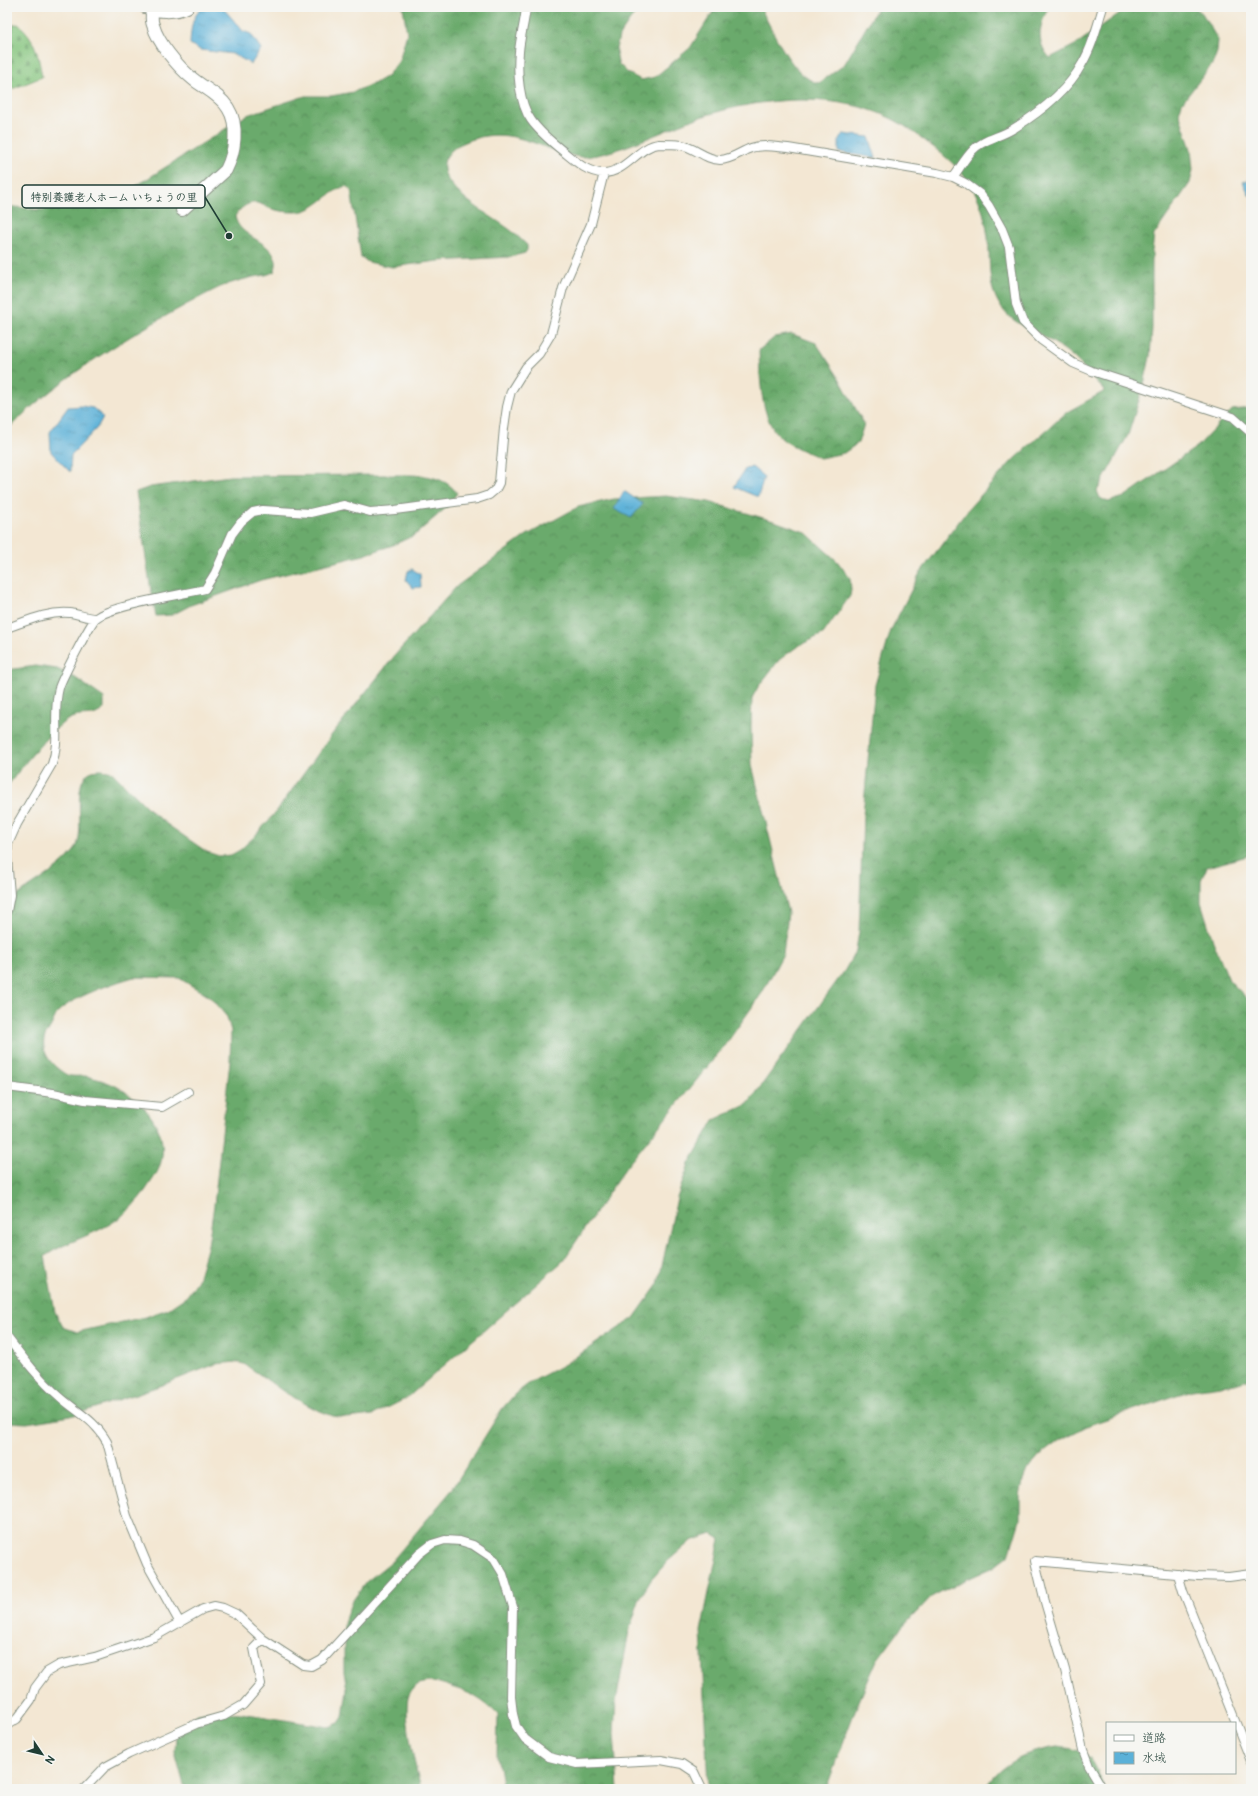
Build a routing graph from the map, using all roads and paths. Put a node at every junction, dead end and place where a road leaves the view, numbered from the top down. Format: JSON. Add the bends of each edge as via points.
{"nodes":[{"id":1,"x":187,"y":7,"type":"edge"},
{"id":2,"x":526,"y":7,"type":"edge"},
{"id":3,"x":1103,"y":7,"type":"edge"},
{"id":4,"x":148,"y":8,"type":"edge"},
{"id":5,"x":604,"y":173,"type":"junction"},
{"id":6,"x":953,"y":177,"type":"junction"},
{"id":7,"x":182,"y":210,"type":"dead end"},
{"id":8,"x":1251,"y":433,"type":"edge"},
{"id":9,"x":95,"y":618,"type":"junction"},
{"id":10,"x":7,"y":628,"type":"edge"},
{"id":11,"x":7,"y":911,"type":"edge"},
{"id":12,"x":7,"y":1087,"type":"edge"},
{"id":13,"x":188,"y":1092,"type":"dead end"},
{"id":14,"x":7,"y":1337,"type":"edge"},
{"id":15,"x":1178,"y":1574,"type":"junction"},
{"id":16,"x":1251,"y":1574,"type":"edge"},
{"id":17,"x":180,"y":1623,"type":"junction"},
{"id":18,"x":263,"y":1639,"type":"junction"},
{"id":19,"x":1235,"y":1722,"type":"edge"},
{"id":20,"x":1236,"y":1724,"type":"edge"},
{"id":21,"x":7,"y":1725,"type":"edge"},
{"id":22,"x":1251,"y":1761,"type":"edge"},
{"id":23,"x":84,"y":1789,"type":"edge"},
{"id":24,"x":702,"y":1789,"type":"edge"},
{"id":25,"x":1103,"y":1789,"type":"edge"}],
"edges":[{"from":1,"to":4,"type":"street","via":[[169,11]]},
{"from":2,"to":5,"type":"street","via":[[519,51],[519,77],[522,97],[531,120],[557,146],[579,163],[593,171]]},
{"from":3,"to":6,"type":"street","via":[[1094,40],[1082,65],[1068,85],[1020,125],[979,144]]},
{"from":4,"to":7,"type":"street","via":[[153,25],[177,64],[228,108],[235,134],[226,170]]},
{"from":5,"to":6,"type":"street","via":[[619,169],[658,144],[681,145],[720,160],[752,147],[788,148]]},
{"from":5,"to":9,"type":"street","via":[[590,224],[563,288],[551,334],[511,391],[506,407],[499,483],[496,489],[489,495],[477,499],[395,510],[370,512],[344,505],[310,513],[263,510],[253,512],[232,534],[205,589],[111,610]]},
{"from":6,"to":8,"type":"street","via":[[980,194],[1002,229],[1009,247],[1016,304],[1023,322],[1041,340],[1074,363],[1233,417]]},
{"from":9,"to":10,"type":"street","via":[[58,612]]},
{"from":9,"to":11,"type":"street","via":[[58,689],[58,735],[52,764],[16,824],[8,844],[10,894]]},
{"from":12,"to":13,"type":"street","via":[[85,1100],[162,1107]]},
{"from":14,"to":17,"type":"street","via":[[61,1398],[94,1423],[108,1442],[130,1523],[147,1564]]},
{"from":15,"to":16,"type":"street","via":[[1229,1578]]},
{"from":15,"to":19,"type":"street"},
{"from":15,"to":25,"type":"street","via":[[1036,1561],[1076,1710],[1083,1750]]},
{"from":17,"to":18,"type":"street","via":[[203,1609],[214,1606],[236,1614]]},
{"from":17,"to":21,"type":"street","via":[[154,1638],[95,1658],[60,1665],[47,1672],[17,1719]]},
{"from":18,"to":23,"type":"street","via":[[254,1648],[261,1684],[243,1705],[224,1716],[196,1724],[129,1754],[105,1767]]},
{"from":18,"to":24,"type":"street","via":[[303,1666],[311,1666],[322,1660],[419,1554],[432,1544],[445,1540],[472,1544],[494,1559],[503,1574],[512,1601],[514,1632],[510,1697],[516,1726],[525,1739],[549,1757],[577,1764],[661,1760],[682,1764],[694,1772]]},
{"from":20,"to":22,"type":"street"}]}
